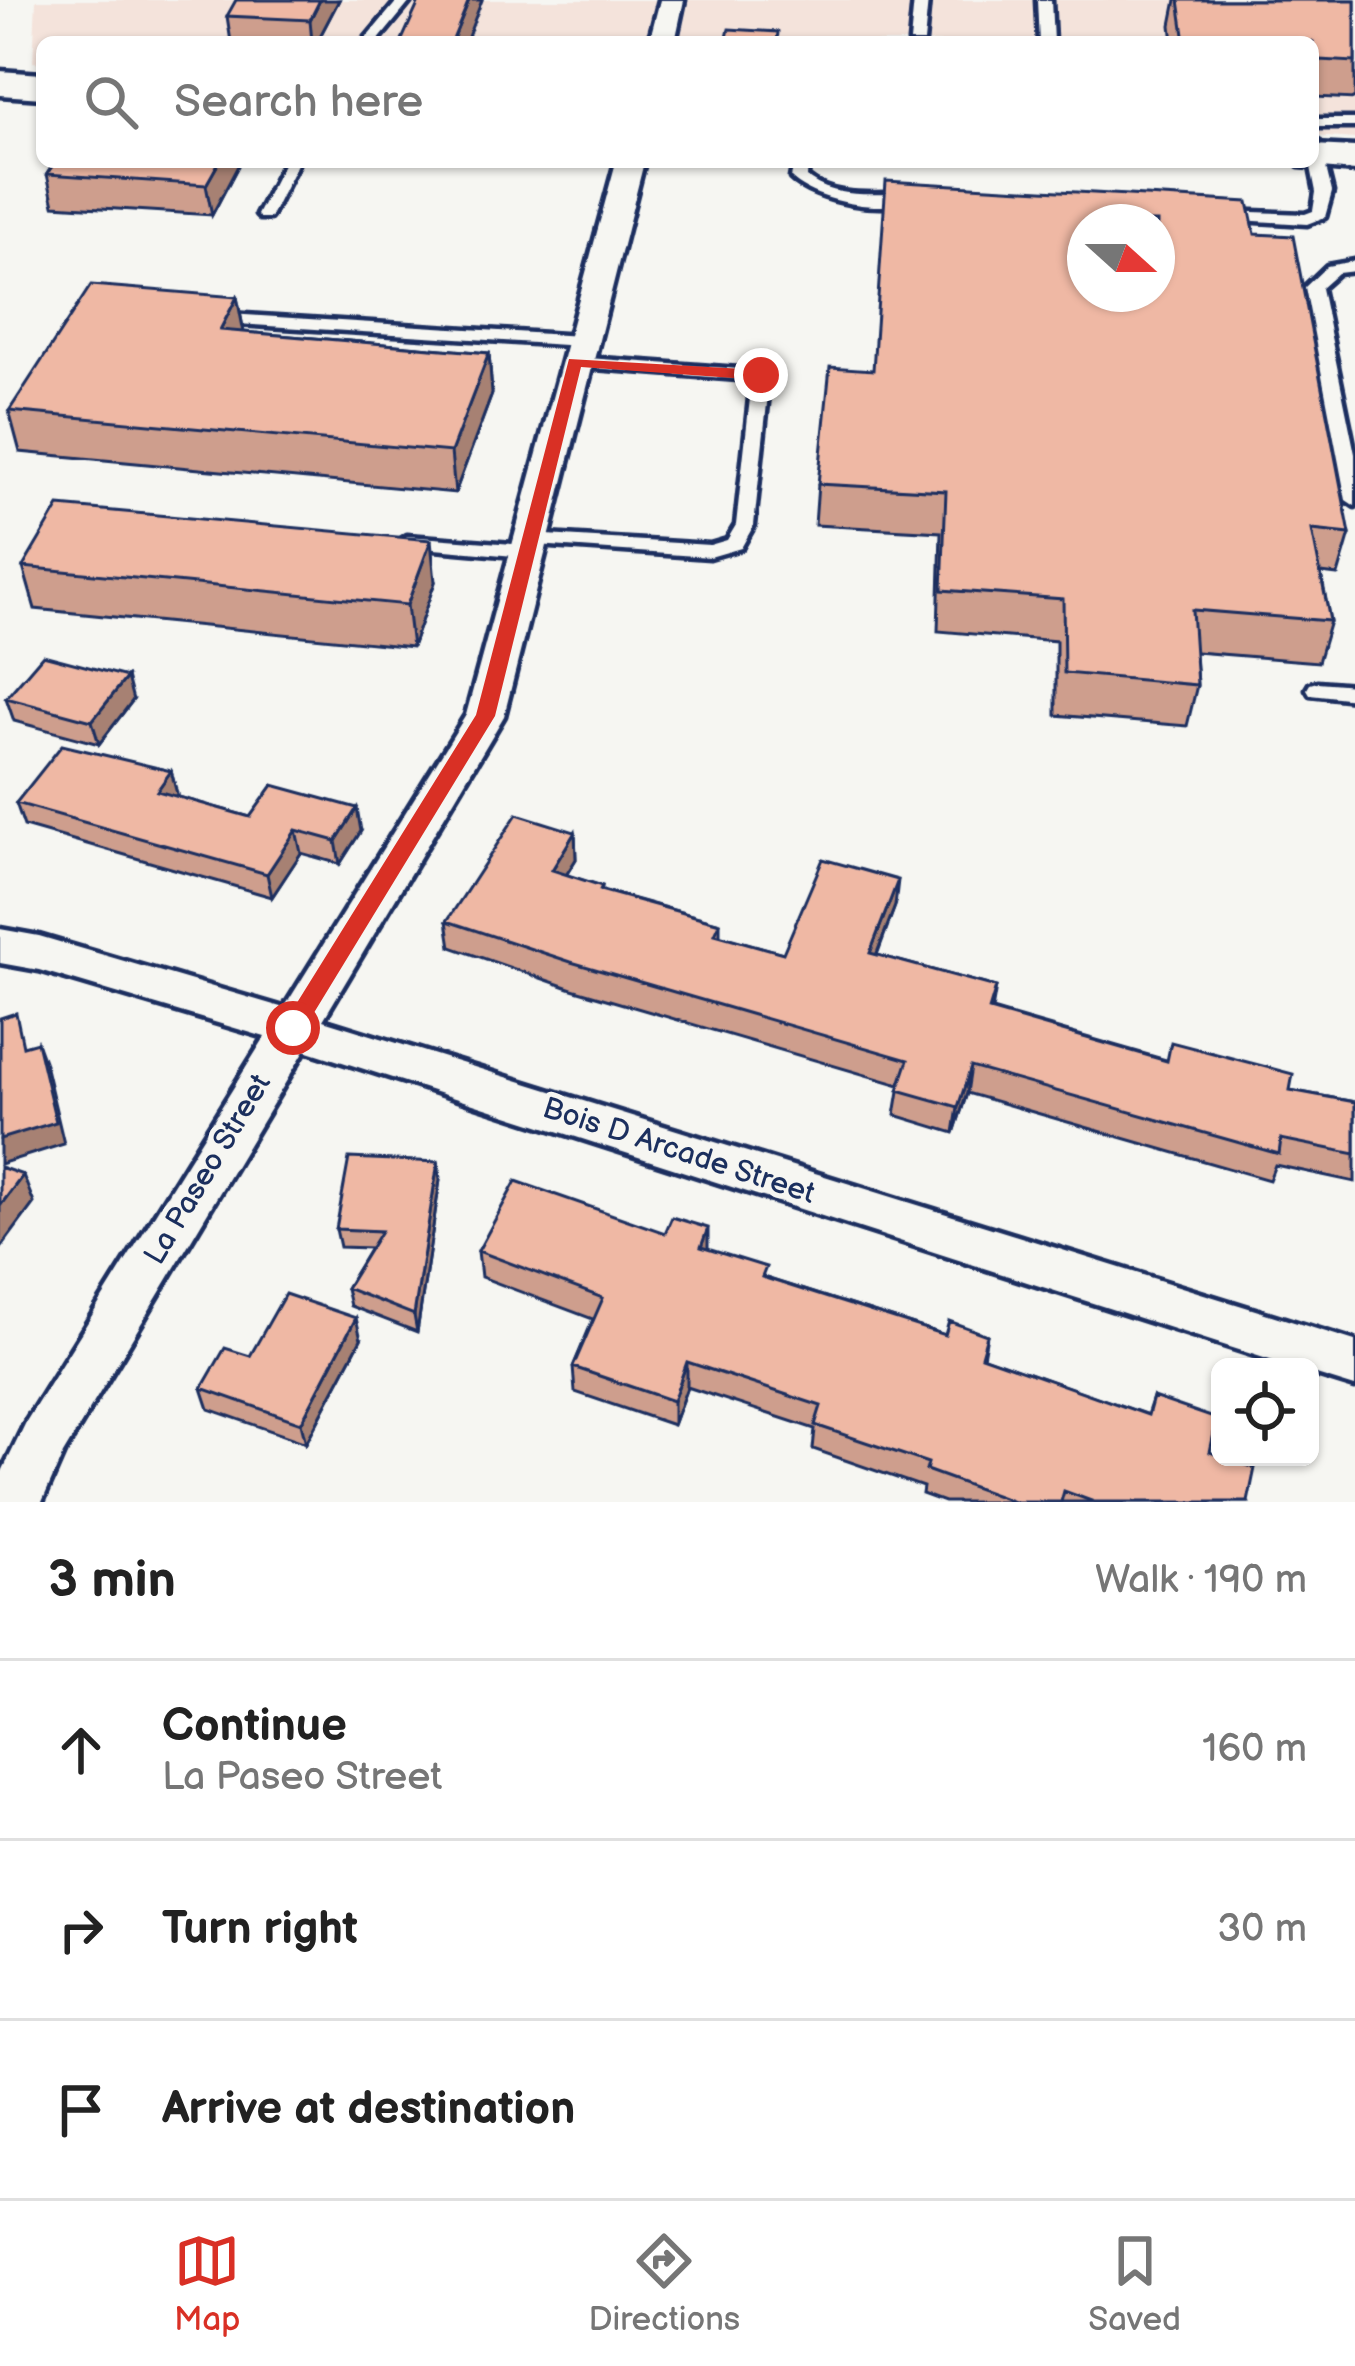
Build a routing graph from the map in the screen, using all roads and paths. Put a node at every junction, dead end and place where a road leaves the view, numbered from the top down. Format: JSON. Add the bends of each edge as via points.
{"nodes":[{"id":1,"x":672,"y":0,"type":"edge"},
{"id":2,"x":921,"y":0,"type":"edge"},
{"id":3,"x":1044,"y":0,"type":"edge"},
{"id":4,"x":403,"y":2,"type":"edge"},
{"id":5,"x":375,"y":36,"type":"edge"},
{"id":6,"x":663,"y":36,"type":"edge"},
{"id":7,"x":918,"y":36,"type":"edge"},
{"id":8,"x":1046,"y":36,"type":"edge"},
{"id":9,"x":0,"y":83,"type":"edge"},
{"id":10,"x":36,"y":86,"type":"edge"},
{"id":11,"x":1355,"y":123,"type":"edge"},
{"id":12,"x":1322,"y":148,"type":"edge"},
{"id":13,"x":288,"y":168,"type":"edge"},
{"id":14,"x":628,"y":168,"type":"edge"},
{"id":15,"x":800,"y":168,"type":"edge"},
{"id":16,"x":923,"y":200,"type":"edge"},
{"id":17,"x":265,"y":215,"type":"dead end"},
{"id":18,"x":1207,"y":215,"type":"edge"},
{"id":19,"x":1355,"y":266,"type":"edge"},
{"id":20,"x":200,"y":317,"type":"edge"},
{"id":21,"x":577,"y":351,"type":"junction"},
{"id":22,"x":1355,"y":500,"type":"edge"},
{"id":23,"x":387,"y":541,"type":"edge"},
{"id":24,"x":528,"y":545,"type":"junction"},
{"id":25,"x":1317,"y":689,"type":"dead end"},
{"id":26,"x":1355,"y":692,"type":"edge"},
{"id":27,"x":0,"y":946,"type":"edge"},
{"id":28,"x":293,"y":1028,"type":"junction"},
{"id":29,"x":1355,"y":1364,"type":"edge"},
{"id":30,"x":15,"y":1502,"type":"edge"}],
"edges":[{"from":1,"to":6,"type":"street"},
{"from":2,"to":7,"type":"lane"},
{"from":3,"to":8,"type":"lane"},
{"from":4,"to":5,"type":"lane"},
{"from":9,"to":10,"type":"street"},
{"from":11,"to":12,"type":"lane"},
{"from":12,"to":18,"type":"lane","via":[[1320,214]]},
{"from":13,"to":17,"type":"lane"},
{"from":14,"to":21,"type":"street","name":"La Paseo Street"},
{"from":15,"to":16,"type":"lane","via":[[809,188],[828,195]]},
{"from":19,"to":22,"type":"lane","via":[[1333,269],[1313,287]]},
{"from":20,"to":21,"type":"lane"},
{"from":21,"to":24,"type":"street","name":"La Paseo Street"},
{"from":21,"to":24,"type":"lane","via":[[761,375],[745,525],[734,544],[710,551]]},
{"from":23,"to":24,"type":"lane"},
{"from":24,"to":28,"type":"street","name":"La Paseo Street","via":[[485,716]]},
{"from":25,"to":26,"type":"lane"},
{"from":27,"to":28,"type":"street","name":"Bois D Arcade Street"},
{"from":28,"to":29,"type":"street","name":"Bois D Arcade Street"},
{"from":28,"to":30,"type":"street","name":"La Paseo Street","via":[[45,1437]]}]}
